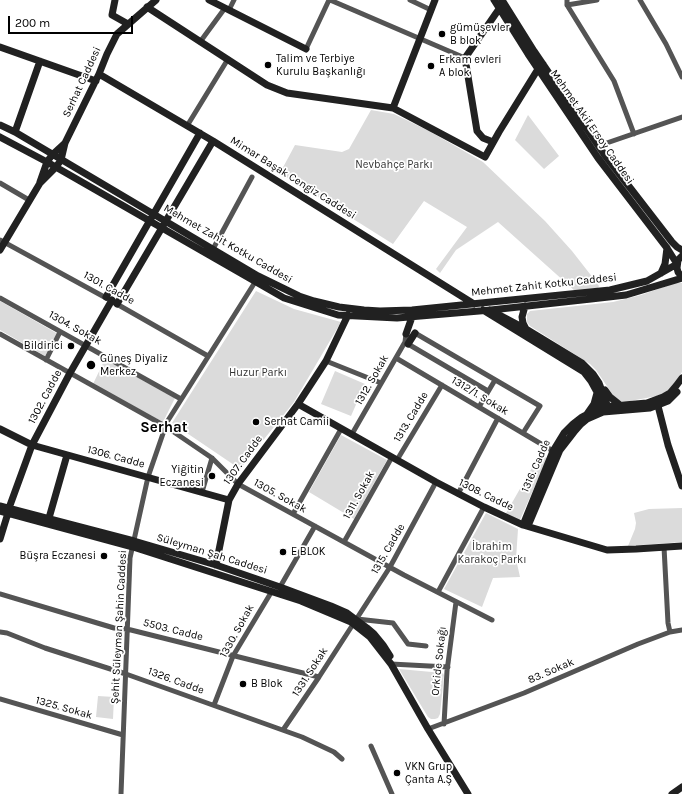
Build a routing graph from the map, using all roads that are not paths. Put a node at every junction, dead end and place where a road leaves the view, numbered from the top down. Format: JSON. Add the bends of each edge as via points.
{"nodes":[{"id":1,"x":115,"y":0,"type":"edge"},
{"id":2,"x":156,"y":0,"type":"edge"},
{"id":3,"x":209,"y":0,"type":"edge"},
{"id":4,"x":234,"y":0,"type":"edge"},
{"id":5,"x":329,"y":0,"type":"edge"},
{"id":6,"x":410,"y":0,"type":"edge"},
{"id":7,"x":435,"y":0,"type":"edge"},
{"id":8,"x":494,"y":0,"type":"edge"},
{"id":9,"x":597,"y":0,"type":"edge"},
{"id":10,"x":640,"y":0,"type":"edge"},
{"id":11,"x":567,"y":2,"type":"edge"},
{"id":12,"x":502,"y":4,"type":"edge"},
{"id":13,"x":147,"y":7,"type":"junction"},
{"id":14,"x":227,"y":9,"type":"junction"},
{"id":15,"x":431,"y":10,"type":"junction"},
{"id":16,"x":128,"y":24,"type":"junction"},
{"id":17,"x":420,"y":39,"type":"junction"},
{"id":18,"x":200,"y":42,"type":"junction"},
{"id":19,"x":0,"y":47,"type":"edge"},
{"id":20,"x":306,"y":49,"type":"joint"},
{"id":21,"x":465,"y":58,"type":"junction"},
{"id":22,"x":228,"y":59,"type":"junction"},
{"id":23,"x":40,"y":61,"type":"junction"},
{"id":24,"x":540,"y":67,"type":"junction"},
{"id":25,"x":98,"y":77,"type":"junction"},
{"id":26,"x":682,"y":77,"type":"edge"},
{"id":27,"x":393,"y":108,"type":"junction"},
{"id":28,"x":682,"y":117,"type":"edge"},
{"id":29,"x":0,"y":125,"type":"edge"},
{"id":30,"x":187,"y":126,"type":"junction"},
{"id":31,"x":15,"y":132,"type":"junction"},
{"id":32,"x":200,"y":133,"type":"junction"},
{"id":33,"x":634,"y":134,"type":"junction"},
{"id":34,"x":0,"y":137,"type":"edge"},
{"id":35,"x":213,"y":141,"type":"junction"},
{"id":36,"x":493,"y":142,"type":"junction"},
{"id":37,"x":65,"y":143,"type":"junction"},
{"id":38,"x":598,"y":146,"type":"junction"},
{"id":39,"x":52,"y":154,"type":"junction"},
{"id":40,"x":61,"y":160,"type":"junction"},
{"id":41,"x":47,"y":162,"type":"junction"},
{"id":42,"x":56,"y":167,"type":"junction"},
{"id":43,"x":252,"y":177,"type":"dead end"},
{"id":44,"x":0,"y":183,"type":"edge"},
{"id":45,"x":40,"y":184,"type":"junction"},
{"id":46,"x":29,"y":200,"type":"junction"},
{"id":47,"x":151,"y":218,"type":"junction"},
{"id":48,"x":164,"y":225,"type":"junction"},
{"id":49,"x":2,"y":241,"type":"edge"},
{"id":50,"x":212,"y":248,"type":"junction"},
{"id":51,"x":667,"y":248,"type":"junction"},
{"id":52,"x":0,"y":250,"type":"edge"},
{"id":53,"x":682,"y":250,"type":"edge"},
{"id":54,"x":682,"y":256,"type":"edge"},
{"id":55,"x":677,"y":264,"type":"junction"},
{"id":56,"x":661,"y":273,"type":"junction"},
{"id":57,"x":682,"y":277,"type":"edge"},
{"id":58,"x":257,"y":279,"type":"junction"},
{"id":59,"x":458,"y":294,"type":"junction"},
{"id":60,"x":0,"y":298,"type":"edge"},
{"id":61,"x":112,"y":301,"type":"junction"},
{"id":62,"x":473,"y":304,"type":"junction"},
{"id":63,"x":454,"y":305,"type":"junction"},
{"id":64,"x":525,"y":306,"type":"junction"},
{"id":65,"x":487,"y":310,"type":"junction"},
{"id":66,"x":412,"y":313,"type":"junction"},
{"id":67,"x":402,"y":314,"type":"junction"},
{"id":68,"x":348,"y":315,"type":"junction"},
{"id":69,"x":526,"y":329,"type":"junction"},
{"id":70,"x":60,"y":332,"type":"junction"},
{"id":71,"x":415,"y":333,"type":"joint"},
{"id":72,"x":0,"y":334,"type":"edge"},
{"id":73,"x":406,"y":334,"type":"junction"},
{"id":74,"x":408,"y":344,"type":"joint"},
{"id":75,"x":86,"y":346,"type":"junction"},
{"id":76,"x":208,"y":356,"type":"junction"},
{"id":77,"x":396,"y":358,"type":"junction"},
{"id":78,"x":46,"y":360,"type":"junction"},
{"id":79,"x":326,"y":361,"type":"junction"},
{"id":80,"x":70,"y":373,"type":"junction"},
{"id":81,"x":682,"y":378,"type":"edge"},
{"id":82,"x":495,"y":380,"type":"junction"},
{"id":83,"x":381,"y":383,"type":"junction"},
{"id":84,"x":599,"y":383,"type":"junction"},
{"id":85,"x":442,"y":385,"type":"junction"},
{"id":86,"x":682,"y":385,"type":"edge"},
{"id":87,"x":488,"y":391,"type":"junction"},
{"id":88,"x":597,"y":392,"type":"junction"},
{"id":89,"x":181,"y":399,"type":"junction"},
{"id":90,"x":658,"y":403,"type":"junction"},
{"id":91,"x":298,"y":404,"type":"junction"},
{"id":92,"x":620,"y":405,"type":"junction"},
{"id":93,"x":479,"y":407,"type":"junction"},
{"id":94,"x":605,"y":409,"type":"junction"},
{"id":95,"x":587,"y":414,"type":"junction"},
{"id":96,"x":498,"y":418,"type":"junction"},
{"id":97,"x":166,"y":426,"type":"junction"},
{"id":98,"x":0,"y":429,"type":"edge"},
{"id":99,"x":341,"y":429,"type":"junction"},
{"id":100,"x":523,"y":433,"type":"junction"},
{"id":101,"x":352,"y":434,"type":"junction"},
{"id":102,"x":32,"y":445,"type":"junction"},
{"id":103,"x":553,"y":452,"type":"junction"},
{"id":104,"x":67,"y":455,"type":"junction"},
{"id":105,"x":212,"y":458,"type":"junction"},
{"id":106,"x":394,"y":459,"type":"junction"},
{"id":107,"x":148,"y":477,"type":"junction"},
{"id":108,"x":436,"y":482,"type":"junction"},
{"id":109,"x":238,"y":484,"type":"junction"},
{"id":110,"x":682,"y":486,"type":"edge"},
{"id":111,"x":202,"y":492,"type":"junction"},
{"id":112,"x":458,"y":494,"type":"junction"},
{"id":113,"x":229,"y":500,"type":"junction"},
{"id":114,"x":0,"y":506,"type":"edge"},
{"id":115,"x":484,"y":507,"type":"junction"},
{"id":116,"x":9,"y":510,"type":"junction"},
{"id":117,"x":0,"y":511,"type":"edge"},
{"id":118,"x":293,"y":514,"type":"junction"},
{"id":119,"x":49,"y":518,"type":"junction"},
{"id":120,"x":315,"y":526,"type":"junction"},
{"id":121,"x":525,"y":526,"type":"junction"},
{"id":122,"x":0,"y":539,"type":"edge"},
{"id":123,"x":344,"y":542,"type":"junction"},
{"id":124,"x":133,"y":544,"type":"junction"},
{"id":125,"x":682,"y":546,"type":"edge"},
{"id":126,"x":664,"y":548,"type":"junction"},
{"id":127,"x":216,"y":565,"type":"junction"},
{"id":128,"x":390,"y":567,"type":"junction"},
{"id":129,"x":280,"y":587,"type":"junction"},
{"id":130,"x":272,"y":591,"type":"junction"},
{"id":131,"x":438,"y":592,"type":"junction"},
{"id":132,"x":0,"y":594,"type":"edge"},
{"id":133,"x":456,"y":602,"type":"junction"},
{"id":134,"x":492,"y":620,"type":"dead end"},
{"id":135,"x":355,"y":621,"type":"junction"},
{"id":136,"x":127,"y":628,"type":"junction"},
{"id":137,"x":682,"y":630,"type":"edge"},
{"id":138,"x":0,"y":632,"type":"edge"},
{"id":139,"x":670,"y":632,"type":"junction"},
{"id":140,"x":426,"y":646,"type":"dead end"},
{"id":141,"x":233,"y":656,"type":"junction"},
{"id":142,"x":391,"y":664,"type":"junction"},
{"id":143,"x":448,"y":667,"type":"junction"},
{"id":144,"x":126,"y":674,"type":"junction"},
{"id":145,"x":319,"y":677,"type":"junction"},
{"id":146,"x":0,"y":700,"type":"edge"},
{"id":147,"x":214,"y":705,"type":"junction"},
{"id":148,"x":444,"y":724,"type":"junction"},
{"id":149,"x":428,"y":729,"type":"junction"},
{"id":150,"x":283,"y":730,"type":"junction"},
{"id":151,"x":123,"y":736,"type":"junction"},
{"id":152,"x":371,"y":746,"type":"dead end"},
{"id":153,"x":342,"y":759,"type":"dead end"},
{"id":154,"x":682,"y":787,"type":"edge"},
{"id":155,"x":121,"y":794,"type":"edge"},
{"id":156,"x":392,"y":794,"type":"edge"},
{"id":157,"x":468,"y":794,"type":"edge"},
{"id":158,"x":672,"y":794,"type":"edge"}],
"edges":[{"from":1,"to":16,"type":"street","via":[[112,15]]},
{"from":2,"to":13,"type":"street","name":"Serhat Caddesi"},
{"from":3,"to":14,"type":"street"},
{"from":4,"to":14,"type":"street"},
{"from":5,"to":17,"type":"street"},
{"from":5,"to":20,"type":"street"},
{"from":6,"to":15,"type":"street"},
{"from":7,"to":15,"type":"street"},
{"from":8,"to":12,"type":"street","name":"Mehmet Akif Ersoy Caddesi"},
{"from":9,"to":11,"type":"street"},
{"from":10,"to":26,"type":"street"},
{"from":11,"to":33,"type":"street","via":[[614,81]]},
{"from":12,"to":21,"type":"street"},
{"from":12,"to":24,"type":"street","name":"Mehmet Akif Ersoy Caddesi"},
{"from":13,"to":16,"type":"street","name":"Serhat Caddesi"},
{"from":13,"to":18,"type":"street"},
{"from":14,"to":18,"type":"street"},
{"from":14,"to":20,"type":"street"},
{"from":15,"to":17,"type":"street"},
{"from":16,"to":25,"type":"street","name":"Serhat Caddesi","via":[[117,34]]},
{"from":17,"to":21,"type":"street"},
{"from":17,"to":27,"type":"street"},
{"from":18,"to":22,"type":"street"},
{"from":19,"to":23,"type":"street","name":"Mimar Başak Cengiz Caddesi"},
{"from":21,"to":36,"type":"street","via":[[477,131],[483,138]]},
{"from":22,"to":27,"type":"street","via":[[267,84],[287,93]]},
{"from":22,"to":30,"type":"street"},
{"from":23,"to":25,"type":"street","name":"Mimar Başak Cengiz Caddesi"},
{"from":23,"to":31,"type":"street"},
{"from":24,"to":36,"type":"street"},
{"from":24,"to":38,"type":"street","name":"Mehmet Akif Ersoy Caddesi"},
{"from":24,"to":51,"type":"street","name":"Mehmet Akif Ersoy Caddesi","via":[[598,158]]},
{"from":25,"to":30,"type":"street","name":"Mimar Başak Cengiz Caddesi"},
{"from":25,"to":37,"type":"street","name":"Serhat Caddesi"},
{"from":27,"to":36,"type":"street","via":[[485,157]]},
{"from":28,"to":33,"type":"street"},
{"from":29,"to":31,"type":"street","name":"Mehmet Zahit Kotku Caddesi"},
{"from":30,"to":32,"type":"street","name":"Mimar Başak Cengiz Caddesi"},
{"from":31,"to":39,"type":"street","name":"Mehmet Zahit Kotku Caddesi"},
{"from":32,"to":35,"type":"street","name":"Mimar Başak Cengiz Caddesi"},
{"from":32,"to":47,"type":"street","name":"1302. Cadde"},
{"from":33,"to":38,"type":"street"},
{"from":34,"to":41,"type":"street","name":"Mehmet Zahit Kotku Caddesi"},
{"from":35,"to":48,"type":"street","name":"1302. Cadde"},
{"from":35,"to":59,"type":"street","name":"Mimar Başak Cengiz Caddesi"},
{"from":37,"to":39,"type":"street","name":"Serhat Caddesi"},
{"from":37,"to":40,"type":"street","name":"Serhat Caddesi"},
{"from":38,"to":53,"type":"street","name":"Mehmet Akif Ersoy Caddesi","via":[[672,242]]},
{"from":39,"to":40,"type":"street","name":"Mehmet Zahit Kotku Caddesi"},
{"from":39,"to":41,"type":"street","name":"Serhat Caddesi"},
{"from":40,"to":42,"type":"street","name":"Serhat Caddesi"},
{"from":40,"to":47,"type":"street","name":"Mehmet Zahit Kotku Caddesi"},
{"from":41,"to":42,"type":"street","name":"Mehmet Zahit Kotku Caddesi"},
{"from":41,"to":45,"type":"street","name":"Serhat Caddesi"},
{"from":42,"to":45,"type":"street","name":"Serhat Caddesi"},
{"from":42,"to":47,"type":"street","name":"Mehmet Zahit Kotku Caddesi"},
{"from":43,"to":50,"type":"street"},
{"from":44,"to":46,"type":"street"},
{"from":45,"to":46,"type":"street","name":"Serhat Caddesi"},
{"from":46,"to":49,"type":"street","name":"Serhat Caddesi"},
{"from":47,"to":48,"type":"street","name":"Mehmet Zahit Kotku Caddesi"},
{"from":47,"to":61,"type":"street","name":"1302. Cadde"},
{"from":48,"to":50,"type":"street","name":"Mehmet Zahit Kotku Caddesi"},
{"from":48,"to":58,"type":"street","name":"Mehmet Zahit Kotku Caddesi"},
{"from":48,"to":61,"type":"street","name":"1302. Cadde"},
{"from":49,"to":52,"type":"street","name":"Serhat Caddesi"},
{"from":49,"to":61,"type":"street","name":"1301. Cadde"},
{"from":50,"to":58,"type":"street","name":"Mehmet Zahit Kotku Caddesi"},
{"from":51,"to":55,"type":"street","name":"Mehmet Akif Ersoy Caddesi"},
{"from":51,"to":56,"type":"street"},
{"from":54,"to":55,"type":"street"},
{"from":55,"to":56,"type":"street","name":"Mehmet Zahit Kotku Caddesi"},
{"from":55,"to":57,"type":"street","name":"Mehmet Akif Ersoy Caddesi"},
{"from":56,"to":62,"type":"street","name":"Mehmet Zahit Kotku Caddesi","via":[[647,282],[610,290]]},
{"from":57,"to":64,"type":"street","name":"Mehmet Zahit Kotku Caddesi","via":[[626,295]]},
{"from":58,"to":67,"type":"street","name":"Mehmet Zahit Kotku Caddesi","via":[[314,301],[339,307]]},
{"from":58,"to":68,"type":"street","name":"Mehmet Zahit Kotku Caddesi","via":[[284,298],[338,315]]},
{"from":58,"to":76,"type":"street","name":"Şehit Süleyman Şahin Caddesi"},
{"from":59,"to":62,"type":"street","name":"Mimar Başak Cengiz Caddesi"},
{"from":59,"to":63,"type":"street"},
{"from":60,"to":70,"type":"street","name":"1304. Sokak"},
{"from":61,"to":75,"type":"street","name":"1302. Cadde"},
{"from":61,"to":76,"type":"street","name":"1301. Cadde"},
{"from":62,"to":63,"type":"street","name":"Mehmet Zahit Kotku Caddesi"},
{"from":62,"to":65,"type":"street","name":"Mimar Başak Cengiz Caddesi"},
{"from":63,"to":66,"type":"street","name":"Mehmet Zahit Kotku Caddesi"},
{"from":64,"to":65,"type":"street","name":"Mehmet Zahit Kotku Caddesi"},
{"from":64,"to":69,"type":"street","via":[[522,317]]},
{"from":65,"to":66,"type":"street","name":"Mehmet Zahit Kotku Caddesi"},
{"from":65,"to":69,"type":"street","name":"Mimar Başak Cengiz Caddesi"},
{"from":65,"to":88,"type":"street","name":"Mimar Başak Cengiz Caddesi","via":[[584,372]]},
{"from":66,"to":67,"type":"street","name":"Mehmet Zahit Kotku Caddesi"},
{"from":66,"to":73,"type":"street"},
{"from":67,"to":68,"type":"street","name":"Mehmet Zahit Kotku Caddesi","via":[[397,318]]},
{"from":67,"to":73,"type":"street"},
{"from":68,"to":79,"type":"street","name":"1307. Cadde"},
{"from":69,"to":84,"type":"street","name":"Mimar Başak Cengiz Caddesi","via":[[582,363]]},
{"from":70,"to":75,"type":"street","name":"1304. Sokak"},
{"from":70,"to":78,"type":"street"},
{"from":71,"to":74,"type":"street"},
{"from":71,"to":82,"type":"street"},
{"from":72,"to":78,"type":"street","name":"1305. Sokak"},
{"from":73,"to":77,"type":"street","name":"1312. Sokak","via":[[405,342]]},
{"from":74,"to":87,"type":"street"},
{"from":75,"to":80,"type":"street","name":"1302. Cadde"},
{"from":75,"to":89,"type":"street","name":"1304. Sokak"},
{"from":76,"to":89,"type":"street","name":"Şehit Süleyman Şahin Caddesi"},
{"from":77,"to":83,"type":"street","name":"1312. Sokak"},
{"from":77,"to":85,"type":"street","name":"1312/1. Sokak"},
{"from":78,"to":80,"type":"street","name":"1305. Sokak"},
{"from":79,"to":83,"type":"street"},
{"from":79,"to":91,"type":"street","name":"1307. Cadde"},
{"from":80,"to":97,"type":"street","name":"1305. Sokak"},
{"from":80,"to":102,"type":"street","name":"1302. Cadde"},
{"from":81,"to":90,"type":"street","name":"1316. Cadde"},
{"from":82,"to":87,"type":"street"},
{"from":82,"to":100,"type":"street","via":[[540,406]]},
{"from":83,"to":101,"type":"street","name":"1312. Sokak"},
{"from":84,"to":92,"type":"street"},
{"from":84,"to":94,"type":"street","name":"Mimar Başak Cengiz Caddesi"},
{"from":85,"to":93,"type":"street","name":"1312/1. Sokak"},
{"from":85,"to":106,"type":"street","name":"1313. Cadde"},
{"from":86,"to":90,"type":"street","name":"1316. Cadde","via":[[668,401]]},
{"from":87,"to":93,"type":"street"},
{"from":88,"to":94,"type":"street","name":"Mimar Başak Cengiz Caddesi"},
{"from":88,"to":95,"type":"street","via":[[594,404]]},
{"from":89,"to":97,"type":"street","name":"Şehit Süleyman Şahin Caddesi"},
{"from":90,"to":92,"type":"street","name":"1316. Cadde"},
{"from":90,"to":94,"type":"street","name":"1316. Cadde","via":[[650,408]]},
{"from":90,"to":110,"type":"street","via":[[668,445]]},
{"from":91,"to":99,"type":"street","name":"1308. Cadde"},
{"from":91,"to":109,"type":"street","name":"1307. Cadde"},
{"from":92,"to":94,"type":"street","name":"1316. Cadde"},
{"from":93,"to":96,"type":"street","name":"1312/1. Sokak"},
{"from":94,"to":95,"type":"street","name":"1316. Cadde"},
{"from":94,"to":121,"type":"street","name":"1316. Cadde","via":[[581,424],[560,450]]},
{"from":95,"to":103,"type":"street","name":"1316. Cadde","via":[[572,424]]},
{"from":96,"to":100,"type":"street","name":"1312/1. Sokak"},
{"from":96,"to":112,"type":"street"},
{"from":97,"to":105,"type":"street","name":"1305. Sokak"},
{"from":97,"to":107,"type":"street","name":"Şehit Süleyman Şahin Caddesi"},
{"from":98,"to":102,"type":"street","name":"1306. Cadde"},
{"from":99,"to":101,"type":"street","name":"1308. Cadde"},
{"from":99,"to":118,"type":"street"},
{"from":100,"to":103,"type":"street","name":"1312/1. Sokak"},
{"from":101,"to":106,"type":"street","name":"1308. Cadde"},
{"from":102,"to":104,"type":"street","name":"1306. Cadde"},
{"from":102,"to":116,"type":"street","name":"1302. Cadde"},
{"from":103,"to":121,"type":"street","name":"1316. Cadde"},
{"from":104,"to":107,"type":"street","name":"1306. Cadde"},
{"from":104,"to":119,"type":"street"},
{"from":105,"to":109,"type":"street","name":"1305. Sokak"},
{"from":105,"to":111,"type":"street"},
{"from":106,"to":108,"type":"street","name":"1308. Cadde"},
{"from":106,"to":123,"type":"street","name":"1311. Sokak"},
{"from":107,"to":111,"type":"street","name":"1306. Cadde"},
{"from":107,"to":124,"type":"street","name":"Şehit Süleyman Şahin Caddesi"},
{"from":108,"to":112,"type":"street","name":"1308. Cadde"},
{"from":108,"to":128,"type":"street","name":"1315. Cadde"},
{"from":109,"to":113,"type":"street","name":"1307. Cadde"},
{"from":109,"to":118,"type":"street","name":"1305. Sokak"},
{"from":111,"to":113,"type":"street","name":"1306. Cadde"},
{"from":112,"to":115,"type":"street","name":"1308. Cadde"},
{"from":113,"to":127,"type":"street","name":"1307. Cadde"},
{"from":114,"to":116,"type":"street","name":"Süleyman Şah Caddesi"},
{"from":115,"to":121,"type":"street","name":"1308. Cadde"},
{"from":115,"to":131,"type":"street"},
{"from":116,"to":117,"type":"street","name":"Süleyman Şah Caddesi"},
{"from":116,"to":119,"type":"street","name":"Süleyman Şah Caddesi"},
{"from":116,"to":122,"type":"street","name":"1302. Cadde"},
{"from":116,"to":124,"type":"street","name":"Süleyman Şah Caddesi"},
{"from":118,"to":120,"type":"street","name":"1305. Sokak"},
{"from":119,"to":124,"type":"street","name":"Süleyman Şah Caddesi"},
{"from":120,"to":123,"type":"street","name":"1305. Sokak"},
{"from":120,"to":129,"type":"street"},
{"from":121,"to":126,"type":"street","name":"1308. Cadde","via":[[607,550]]},
{"from":123,"to":128,"type":"street","name":"1305. Sokak"},
{"from":124,"to":127,"type":"street","name":"Süleyman Şah Caddesi"},
{"from":124,"to":130,"type":"street","name":"Süleyman Şah Caddesi"},
{"from":124,"to":136,"type":"street","name":"Şehit Süleyman Şahin Caddesi"},
{"from":125,"to":126,"type":"street","name":"1308. Cadde"},
{"from":126,"to":139,"type":"street"},
{"from":127,"to":129,"type":"street","name":"Süleyman Şah Caddesi"},
{"from":128,"to":131,"type":"street","name":"1305. Sokak"},
{"from":128,"to":135,"type":"street","name":"1315. Cadde"},
{"from":129,"to":135,"type":"street","name":"Süleyman Şah Caddesi","via":[[348,613]]},
{"from":130,"to":135,"type":"street","name":"Süleyman Şah Caddesi","via":[[351,622]]},
{"from":130,"to":141,"type":"street","name":"1330. Sokak"},
{"from":131,"to":133,"type":"street","name":"1305. Sokak"},
{"from":132,"to":136,"type":"street","name":"5503. Cadde","via":[[114,628]]},
{"from":133,"to":134,"type":"street","name":"1305. Sokak"},
{"from":133,"to":143,"type":"street","name":"Orkide Sokağı"},
{"from":135,"to":140,"type":"street","via":[[393,623],[408,644]]},
{"from":135,"to":142,"type":"street","name":"Süleyman Şah Caddesi","via":[[374,634],[391,658]]},
{"from":135,"to":145,"type":"street","name":"1331. Sokak"},
{"from":136,"to":141,"type":"street","name":"5503. Cadde"},
{"from":136,"to":144,"type":"street","name":"Şehit Süleyman Şahin Caddesi"},
{"from":137,"to":139,"type":"street","name":"83. Sokak"},
{"from":138,"to":144,"type":"street","name":"1326. Cadde"},
{"from":139,"to":148,"type":"street","name":"83. Sokak"},
{"from":141,"to":145,"type":"street","name":"5503. Cadde"},
{"from":141,"to":147,"type":"street","name":"1330. Sokak"},
{"from":142,"to":143,"type":"street"},
{"from":142,"to":149,"type":"street","name":"Süleyman Şah Caddesi"},
{"from":143,"to":148,"type":"street","name":"Orkide Sokağı"},
{"from":144,"to":147,"type":"street","name":"1326. Cadde"},
{"from":144,"to":151,"type":"street","name":"Şehit Süleyman Şahin Caddesi"},
{"from":145,"to":150,"type":"street","name":"1331. Sokak"},
{"from":146,"to":151,"type":"street","name":"1325. Sokak"},
{"from":147,"to":150,"type":"street","name":"1326. Cadde"},
{"from":148,"to":149,"type":"street","name":"83. Sokak"},
{"from":149,"to":157,"type":"street","name":"Süleyman Şah Caddesi"},
{"from":150,"to":153,"type":"street","name":"1326. Cadde","via":[[334,752]]},
{"from":151,"to":155,"type":"street","name":"Şehit Süleyman Şahin Caddesi"},
{"from":152,"to":156,"type":"street"},
{"from":154,"to":158,"type":"street"}]}
